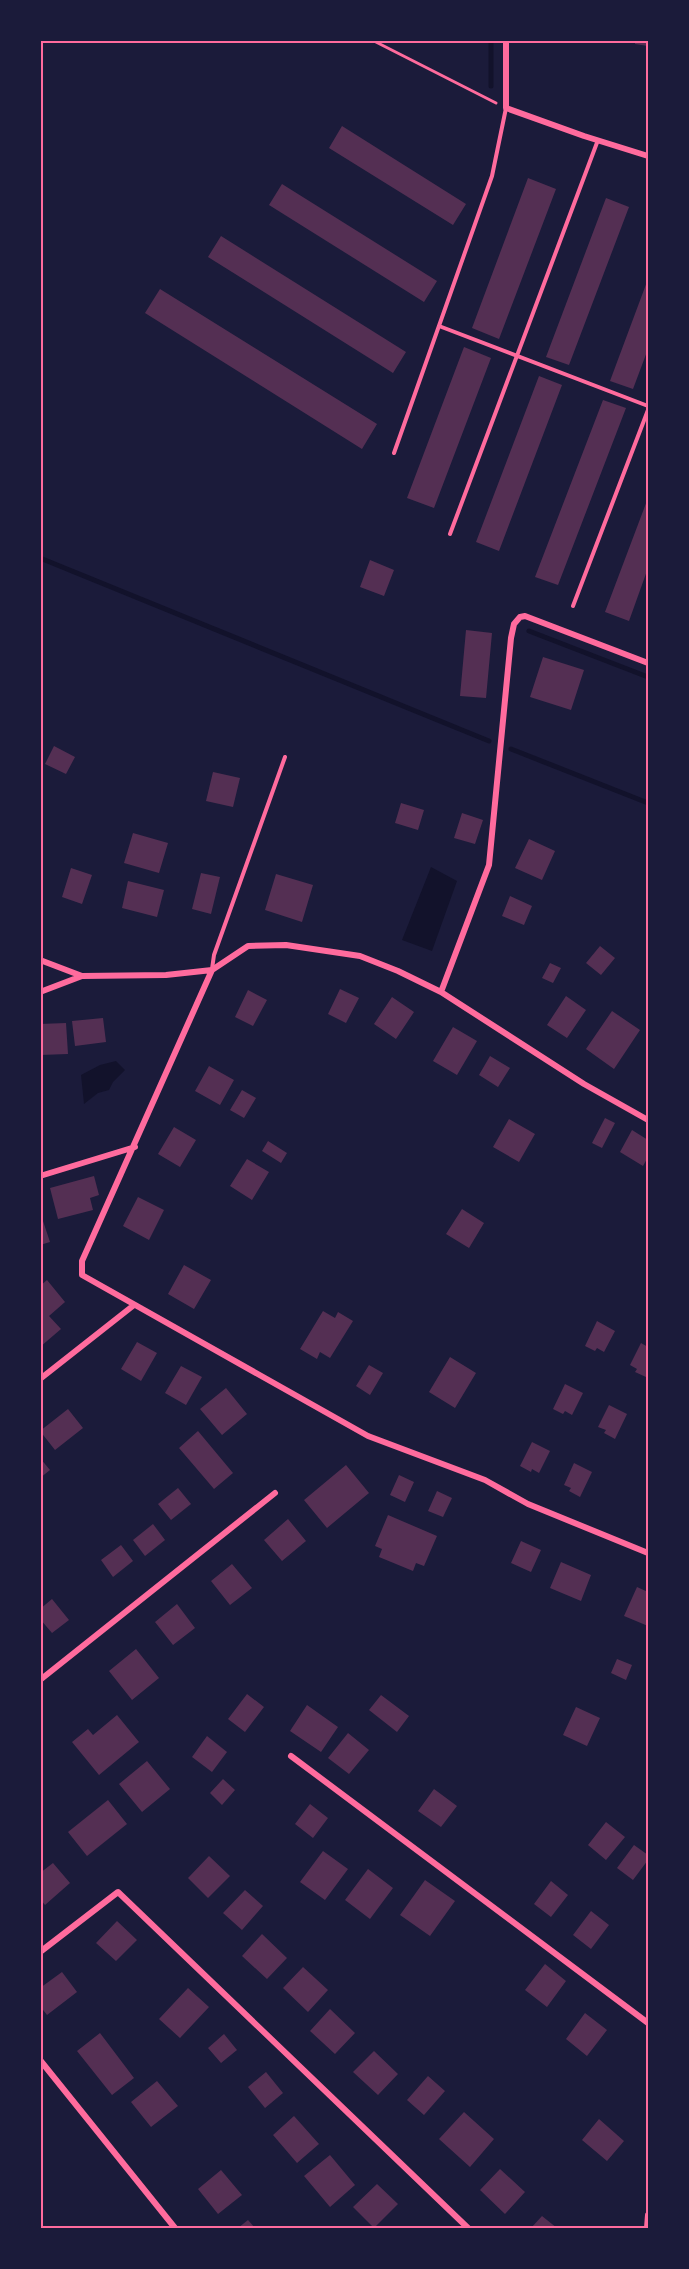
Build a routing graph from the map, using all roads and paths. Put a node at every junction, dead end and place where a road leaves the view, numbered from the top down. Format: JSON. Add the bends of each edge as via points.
{"nodes":[{"id":1,"x":372,"y":40,"type":"edge"},
{"id":2,"x":506,"y":40,"type":"edge"},
{"id":3,"x":506,"y":108,"type":"junction"},
{"id":4,"x":598,"y":140,"type":"junction"},
{"id":5,"x":648,"y":156,"type":"edge"},
{"id":6,"x":439,"y":326,"type":"junction"},
{"id":7,"x":517,"y":356,"type":"junction"},
{"id":8,"x":648,"y":408,"type":"edge"},
{"id":9,"x":394,"y":453,"type":"dead end"},
{"id":10,"x":450,"y":534,"type":"dead end"},
{"id":11,"x":573,"y":606,"type":"dead end"},
{"id":12,"x":648,"y":663,"type":"edge"},
{"id":13,"x":285,"y":757,"type":"dead end"},
{"id":14,"x":40,"y":960,"type":"edge"},
{"id":15,"x":212,"y":970,"type":"junction"},
{"id":16,"x":82,"y":976,"type":"junction"},
{"id":17,"x":40,"y":992,"type":"edge"},
{"id":18,"x":441,"y":992,"type":"junction"},
{"id":19,"x":648,"y":1120,"type":"edge"},
{"id":20,"x":135,"y":1147,"type":"junction"},
{"id":21,"x":40,"y":1176,"type":"edge"},
{"id":22,"x":134,"y":1305,"type":"junction"},
{"id":23,"x":40,"y":1379,"type":"edge"},
{"id":24,"x":275,"y":1493,"type":"dead end"},
{"id":25,"x":648,"y":1553,"type":"edge"},
{"id":26,"x":40,"y":1680,"type":"edge"},
{"id":27,"x":291,"y":1756,"type":"dead end"},
{"id":28,"x":40,"y":1952,"type":"edge"},
{"id":29,"x":648,"y":2023,"type":"edge"},
{"id":30,"x":40,"y":2060,"type":"edge"},
{"id":31,"x":648,"y":2215,"type":"edge"},
{"id":32,"x":175,"y":2229,"type":"edge"},
{"id":33,"x":468,"y":2229,"type":"edge"},
{"id":34,"x":646,"y":2229,"type":"edge"}],
"edges":[{"from":1,"to":3,"type":"path"},
{"from":2,"to":3,"type":"street"},
{"from":3,"to":4,"type":"street"},
{"from":3,"to":6,"type":"lane","via":[[492,176]]},
{"from":4,"to":5,"type":"street"},
{"from":4,"to":7,"type":"lane"},
{"from":6,"to":7,"type":"lane"},
{"from":6,"to":9,"type":"lane"},
{"from":7,"to":8,"type":"lane"},
{"from":7,"to":10,"type":"lane"},
{"from":8,"to":11,"type":"lane"},
{"from":12,"to":18,"type":"street","via":[[525,616],[514,624],[489,866]]},
{"from":13,"to":15,"type":"lane"},
{"from":14,"to":16,"type":"street"},
{"from":15,"to":16,"type":"street"},
{"from":15,"to":18,"type":"street","via":[[248,946],[286,945],[360,956]]},
{"from":15,"to":20,"type":"street"},
{"from":16,"to":17,"type":"street"},
{"from":18,"to":19,"type":"street","via":[[584,1084]]},
{"from":20,"to":21,"type":"street"},
{"from":20,"to":22,"type":"street","via":[[82,1261],[82,1275]]},
{"from":22,"to":23,"type":"street"},
{"from":22,"to":25,"type":"street","via":[[368,1436],[485,1480],[528,1504]]},
{"from":24,"to":26,"type":"street"},
{"from":27,"to":29,"type":"street"},
{"from":28,"to":33,"type":"street","via":[[118,1892]]},
{"from":30,"to":32,"type":"street"},
{"from":31,"to":34,"type":"street"}]}
